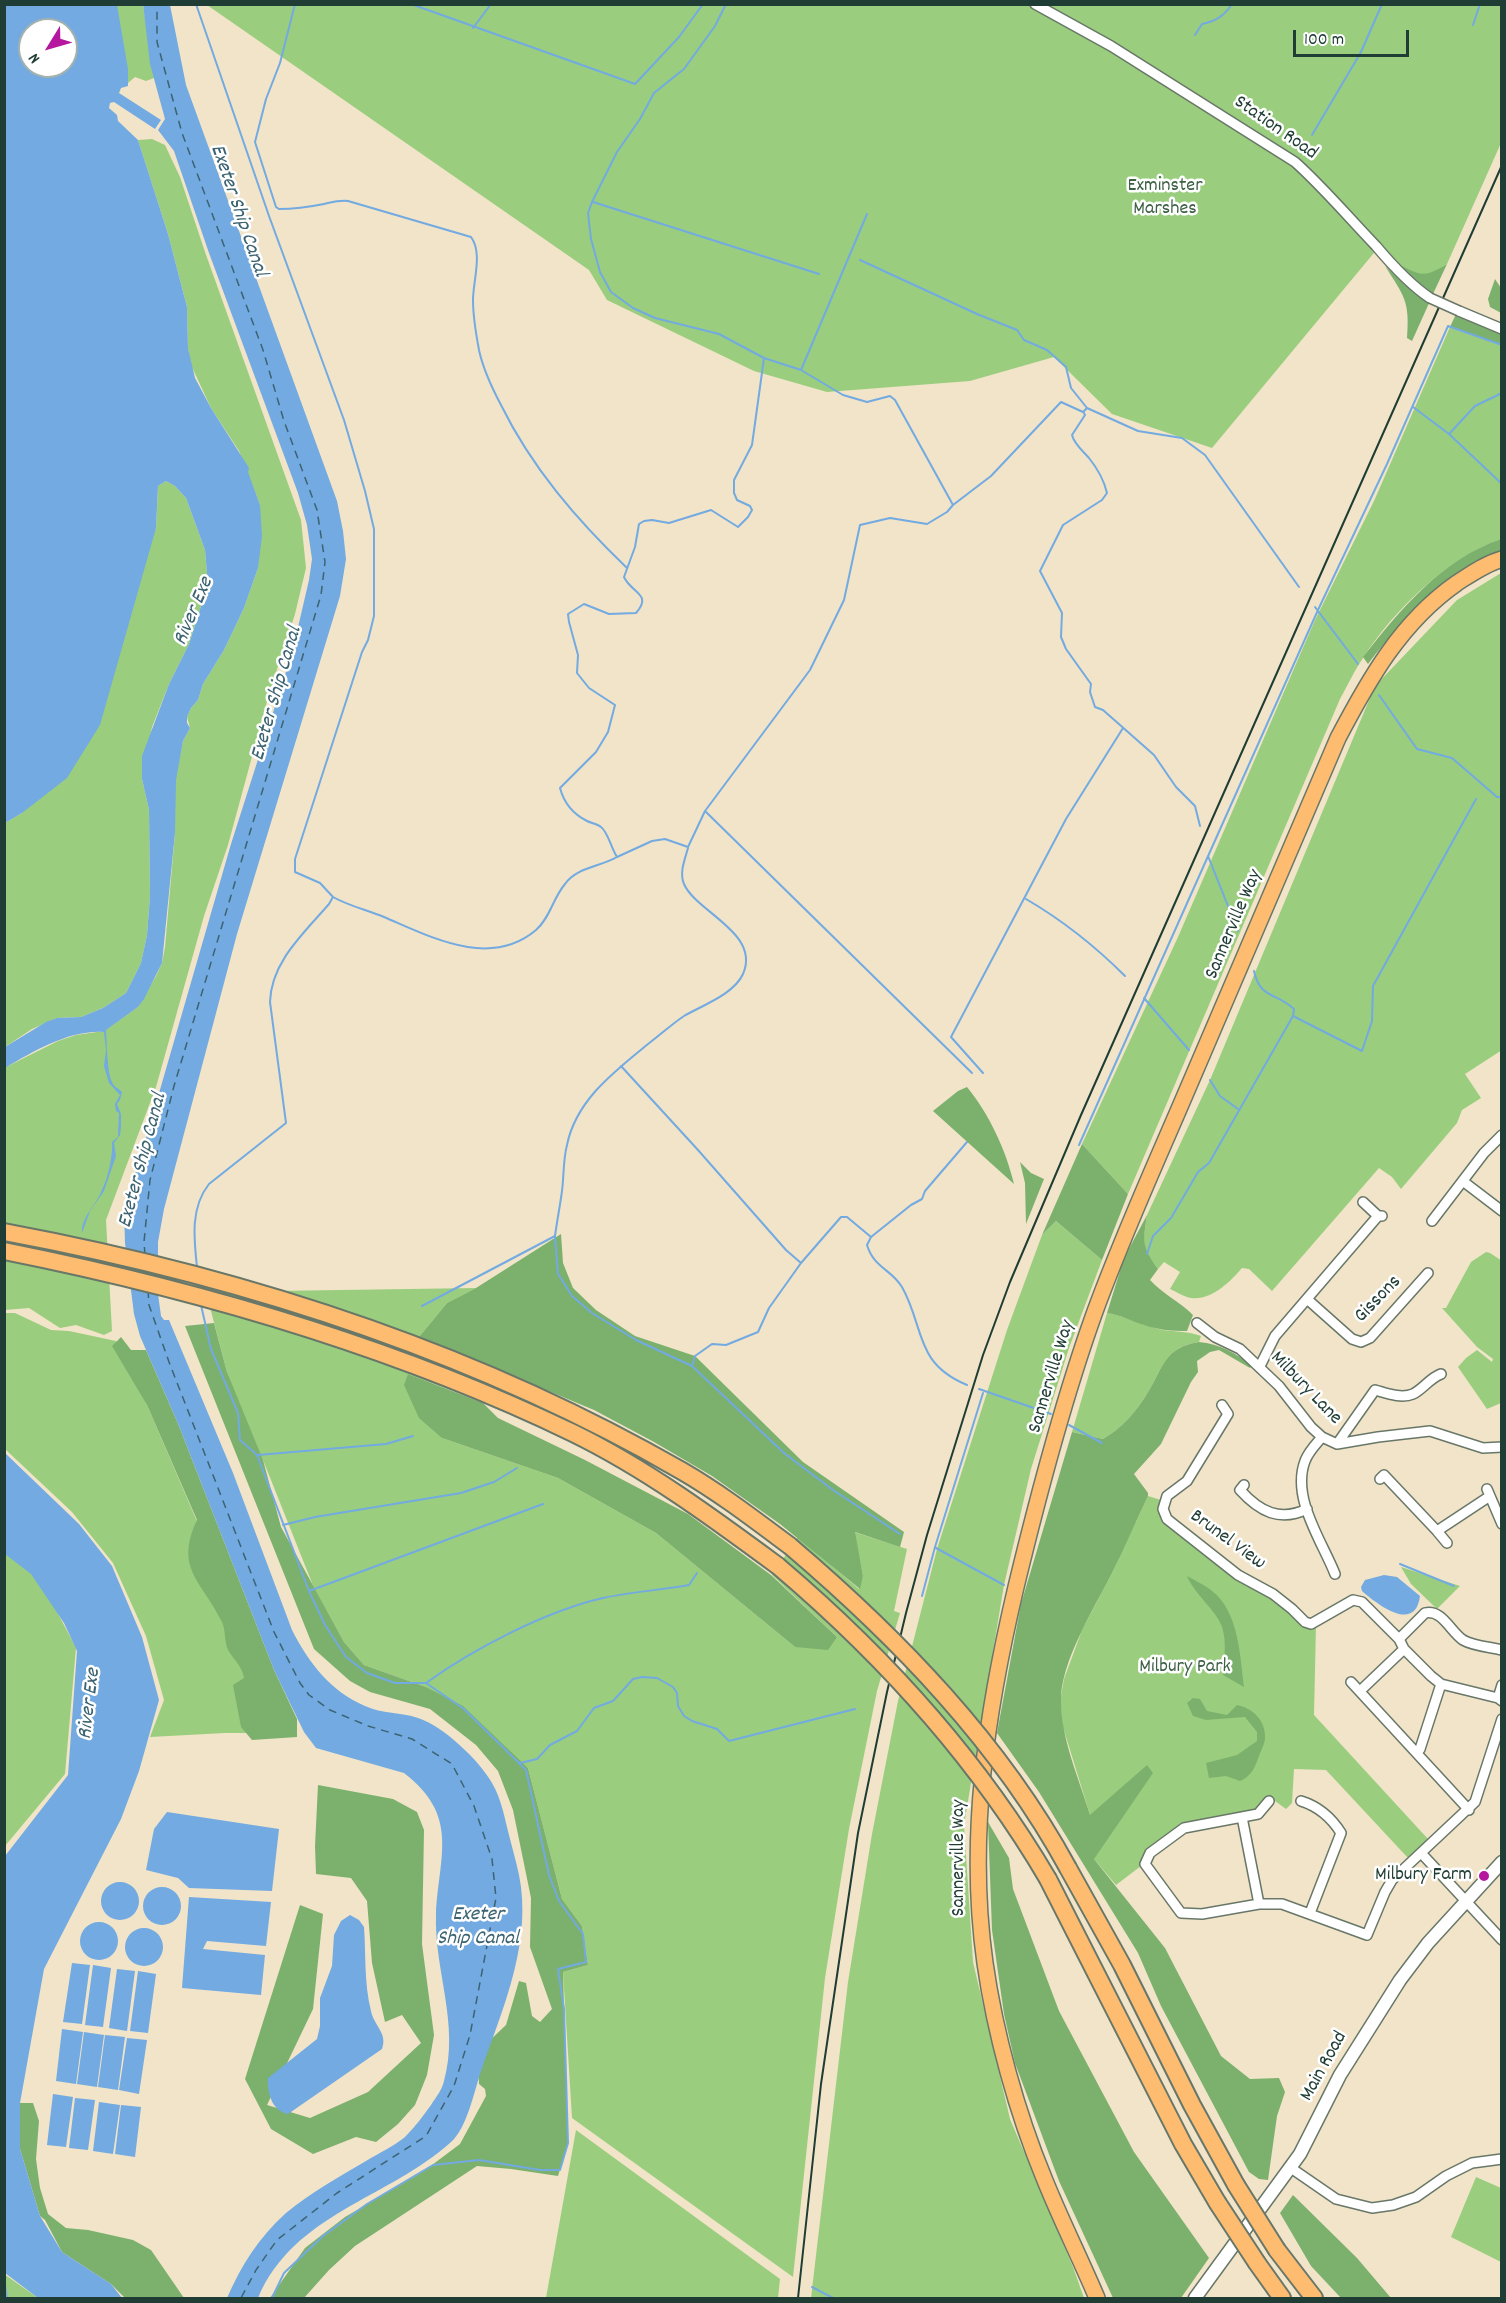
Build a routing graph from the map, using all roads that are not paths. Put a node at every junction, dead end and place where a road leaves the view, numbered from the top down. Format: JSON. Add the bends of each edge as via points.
{"nodes":[{"id":1,"x":1035,"y":4,"type":"edge"},
{"id":2,"x":1502,"y":328,"type":"edge"},
{"id":3,"x":1502,"y":559,"type":"edge"},
{"id":4,"x":1502,"y":1135,"type":"edge"},
{"id":5,"x":1464,"y":1182,"type":"junction"},
{"id":6,"x":1363,"y":1202,"type":"dead end"},
{"id":7,"x":1501,"y":1213,"type":"edge"},
{"id":8,"x":1432,"y":1221,"type":"dead end"},
{"id":9,"x":4,"y":1232,"type":"edge"},
{"id":10,"x":4,"y":1251,"type":"edge"},
{"id":11,"x":1428,"y":1273,"type":"dead end"},
{"id":12,"x":1307,"y":1299,"type":"junction"},
{"id":13,"x":1197,"y":1323,"type":"dead end"},
{"id":14,"x":1260,"y":1366,"type":"junction"},
{"id":15,"x":1441,"y":1374,"type":"dead end"},
{"id":16,"x":1222,"y":1405,"type":"dead end"},
{"id":17,"x":1322,"y":1437,"type":"junction"},
{"id":18,"x":1336,"y":1444,"type":"junction"},
{"id":19,"x":1502,"y":1447,"type":"edge"},
{"id":20,"x":1384,"y":1475,"type":"dead end"},
{"id":21,"x":1240,"y":1490,"type":"dead end"},
{"id":22,"x":1307,"y":1509,"type":"junction"},
{"id":23,"x":1502,"y":1524,"type":"edge"},
{"id":24,"x":1437,"y":1531,"type":"junction"},
{"id":25,"x":1447,"y":1543,"type":"dead end"},
{"id":26,"x":1335,"y":1574,"type":"dead end"},
{"id":27,"x":1399,"y":1639,"type":"junction"},
{"id":28,"x":1404,"y":1649,"type":"junction"},
{"id":29,"x":1502,"y":1650,"type":"edge"},
{"id":30,"x":1351,"y":1682,"type":"dead end"},
{"id":31,"x":1441,"y":1684,"type":"junction"},
{"id":32,"x":1502,"y":1685,"type":"edge"},
{"id":33,"x":1360,"y":1691,"type":"junction"},
{"id":34,"x":1500,"y":1699,"type":"edge"},
{"id":35,"x":1502,"y":1719,"type":"edge"},
{"id":36,"x":1417,"y":1753,"type":"junction"},
{"id":37,"x":1269,"y":1801,"type":"dead end"},
{"id":38,"x":1301,"y":1801,"type":"dead end"},
{"id":39,"x":1469,"y":1810,"type":"junction"},
{"id":40,"x":1242,"y":1817,"type":"junction"},
{"id":41,"x":1422,"y":1854,"type":"junction"},
{"id":42,"x":1502,"y":1862,"type":"edge"},
{"id":43,"x":1466,"y":1900,"type":"junction"},
{"id":44,"x":1259,"y":1904,"type":"junction"},
{"id":45,"x":1310,"y":1913,"type":"junction"},
{"id":46,"x":1502,"y":1940,"type":"edge"},
{"id":47,"x":1502,"y":2159,"type":"edge"},
{"id":48,"x":1291,"y":2168,"type":"junction"},
{"id":49,"x":1097,"y":2298,"type":"edge"},
{"id":50,"x":1195,"y":2298,"type":"edge"},
{"id":51,"x":1282,"y":2298,"type":"edge"},
{"id":52,"x":1314,"y":2298,"type":"edge"}],
"edges":[{"from":1,"to":2,"type":"street","name":"Station Road","bridge":true,"via":[[1122,52],[1295,162],[1418,290]]},
{"from":3,"to":49,"type":"main road","name":"Sannerville Way","via":[[1446,591],[1408,626],[1365,687],[1338,738],[1093,1317],[1061,1417],[1010,1615],[991,1707],[978,1812],[984,1958],[1011,2082],[1042,2173]]},
{"from":4,"to":5,"type":"street"},
{"from":5,"to":7,"type":"street"},
{"from":5,"to":8,"type":"street"},
{"from":6,"to":12,"type":"street","via":[[1380,1216]]},
{"from":9,"to":52,"type":"highway","bridge":true,"via":[[76,1245],[261,1293],[459,1363],[585,1419],[684,1472],[790,1546],[886,1633],[951,1702],[1018,1788],[1122,1965],[1236,2186]]},
{"from":10,"to":51,"type":"highway","bridge":true,"via":[[160,1286],[279,1319],[453,1380],[574,1434],[671,1489],[778,1566],[878,1657],[996,1796],[1048,1879],[1183,2145]]},
{"from":11,"to":12,"type":"street","name":"Gissons","via":[[1370,1338],[1361,1342],[1352,1339]]},
{"from":12,"to":14,"type":"street","via":[[1275,1336]]},
{"from":13,"to":14,"type":"street","name":"Milbury Lane"},
{"from":14,"to":17,"type":"street","name":"Milbury Lane"},
{"from":15,"to":18,"type":"street","via":[[1413,1394],[1402,1396],[1375,1390]]},
{"from":16,"to":27,"type":"street","name":"Brunel View","via":[[1233,1414],[1187,1481],[1167,1496],[1167,1519],[1238,1575],[1274,1594],[1305,1622],[1311,1624],[1357,1600]]},
{"from":17,"to":18,"type":"street","name":"Milbury Lane"},
{"from":17,"to":22,"type":"street","via":[[1305,1461],[1302,1491]]},
{"from":18,"to":19,"type":"street","name":"Milbury Lane","via":[[1430,1431],[1483,1448]]},
{"from":20,"to":24,"type":"street"},
{"from":21,"to":22,"type":"street","via":[[1273,1514],[1293,1516]]},
{"from":22,"to":26,"type":"street"},
{"from":23,"to":24,"type":"street","via":[[1489,1492]]},
{"from":24,"to":25,"type":"street"},
{"from":27,"to":28,"type":"street"},
{"from":27,"to":29,"type":"street","via":[[1430,1612],[1464,1640]]},
{"from":28,"to":31,"type":"street"},
{"from":28,"to":33,"type":"street"},
{"from":30,"to":33,"type":"street"},
{"from":31,"to":34,"type":"street"},
{"from":31,"to":36,"type":"street"},
{"from":32,"to":34,"type":"street"},
{"from":33,"to":36,"type":"street"},
{"from":35,"to":39,"type":"street","via":[[1479,1794]]},
{"from":36,"to":39,"type":"street"},
{"from":37,"to":40,"type":"street","via":[[1261,1812]]},
{"from":38,"to":45,"type":"street","via":[[1317,1807],[1341,1833]]},
{"from":39,"to":41,"type":"street"},
{"from":40,"to":44,"type":"street"},
{"from":40,"to":44,"type":"street","via":[[1184,1828],[1150,1853],[1145,1864],[1181,1913],[1202,1914]]},
{"from":41,"to":43,"type":"street"},
{"from":41,"to":45,"type":"street","via":[[1392,1880],[1367,1935]]},
{"from":42,"to":43,"type":"street","name":"Main Road"},
{"from":43,"to":46,"type":"street"},
{"from":43,"to":48,"type":"street","name":"Main Road","via":[[1400,1980],[1340,2075]]},
{"from":44,"to":45,"type":"street","via":[[1282,1904]]},
{"from":47,"to":48,"type":"street","via":[[1472,2163],[1416,2197],[1372,2208],[1336,2199]]},
{"from":48,"to":50,"type":"street","name":"Main Road"}]}
